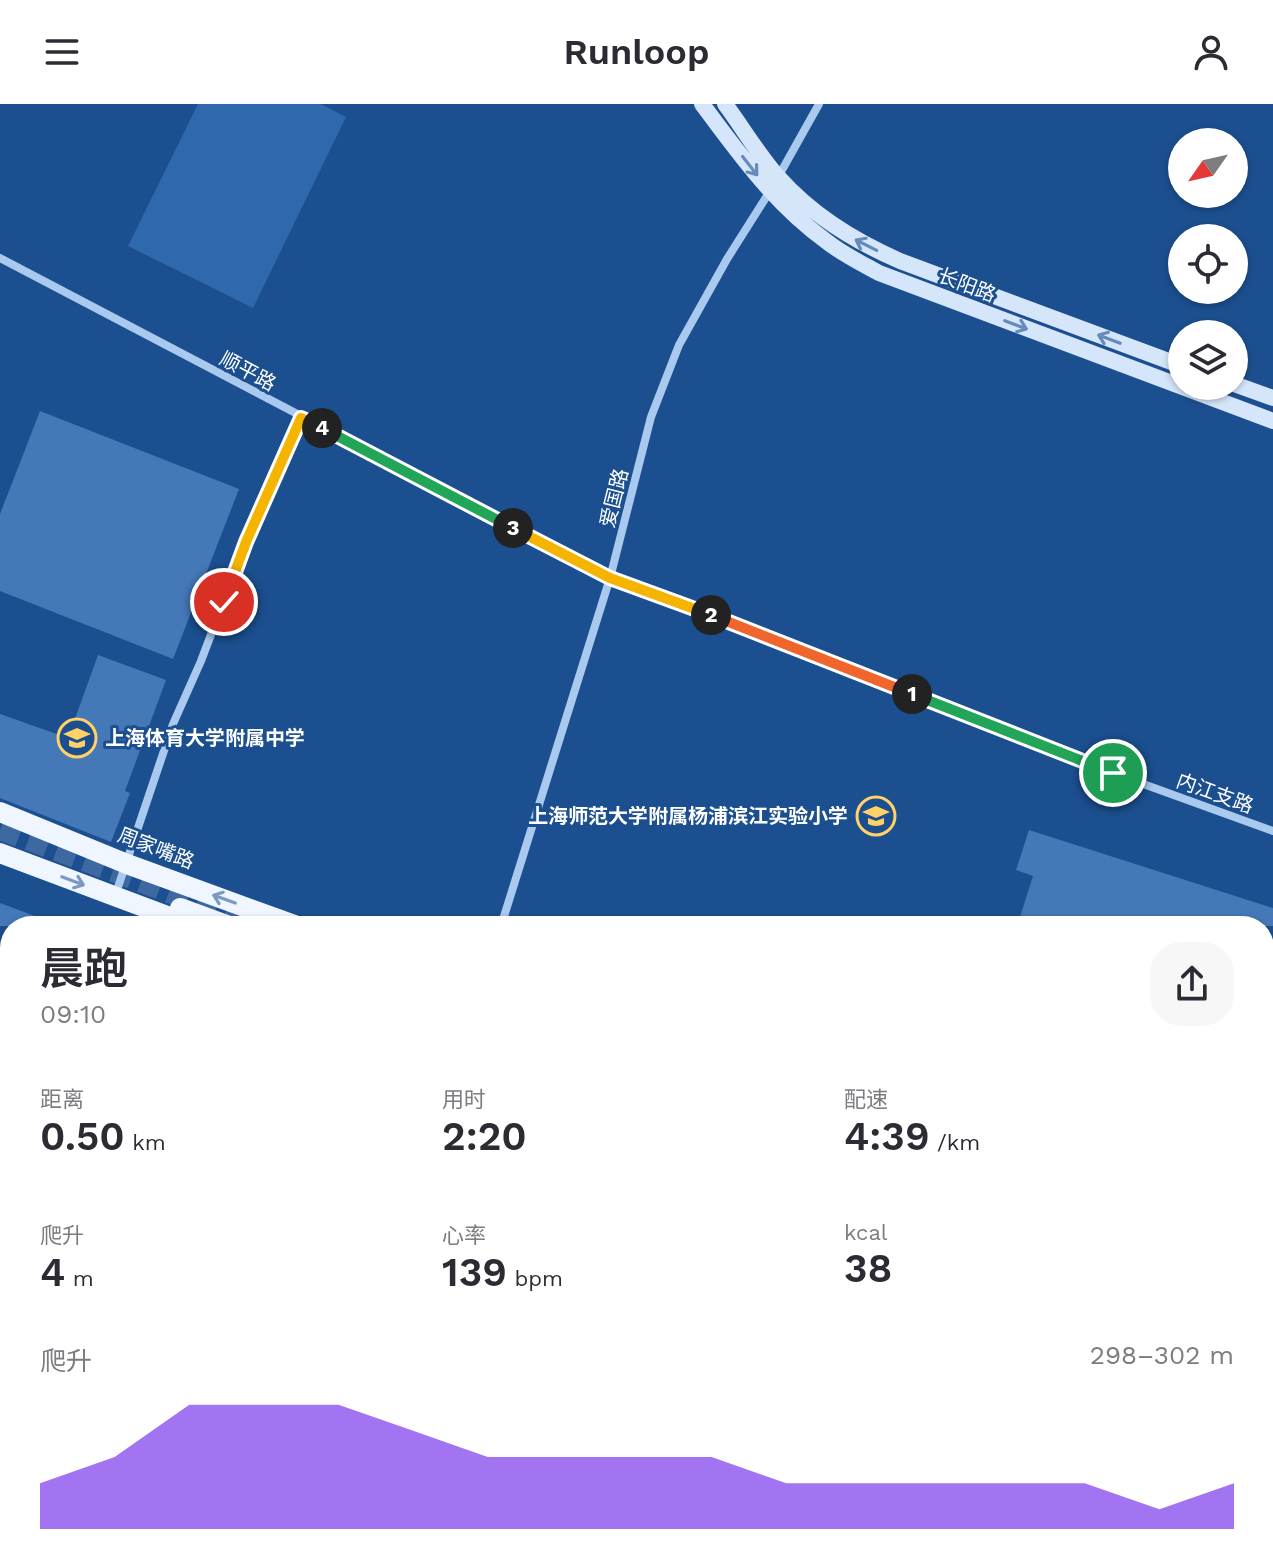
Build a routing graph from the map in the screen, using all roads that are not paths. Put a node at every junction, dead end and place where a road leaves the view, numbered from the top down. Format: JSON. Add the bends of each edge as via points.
{"nodes":[{"id":1,"x":702,"y":104,"type":"edge"},
{"id":2,"x":725,"y":104,"type":"edge"},
{"id":3,"x":819,"y":104,"type":"edge"},
{"id":4,"x":774,"y":184,"type":"junction"},
{"id":5,"x":0,"y":258,"type":"edge"},
{"id":6,"x":1168,"y":361,"type":"edge"},
{"id":7,"x":1248,"y":389,"type":"edge"},
{"id":8,"x":1273,"y":398,"type":"edge"},
{"id":9,"x":301,"y":418,"type":"junction"},
{"id":10,"x":1273,"y":421,"type":"edge"},
{"id":11,"x":610,"y":578,"type":"junction"},
{"id":12,"x":0,"y":812,"type":"edge"},
{"id":13,"x":1273,"y":831,"type":"edge"},
{"id":14,"x":0,"y":853,"type":"edge"},
{"id":15,"x":127,"y":864,"type":"junction"},
{"id":16,"x":146,"y":895,"type":"dead end"},
{"id":17,"x":115,"y":896,"type":"junction"},
{"id":18,"x":168,"y":916,"type":"edge"},
{"id":19,"x":202,"y":916,"type":"edge"},
{"id":20,"x":270,"y":916,"type":"edge"},
{"id":21,"x":504,"y":916,"type":"edge"}],
"edges":[{"from":1,"to":4,"type":"main road","name":"长阳路","one_way":true},
{"from":2,"to":4,"type":"main road","name":"长阳路"},
{"from":3,"to":4,"type":"street","name":"爱国路"},
{"from":6,"to":4,"type":"main road","name":"长阳路","one_way":true,"via":[[865,246]]},
{"from":4,"to":10,"type":"main road","name":"长阳路","one_way":true,"via":[[828,243],[879,273]]},
{"from":4,"to":11,"type":"street","name":"爱国路","via":[[706,296],[664,380]]},
{"from":5,"to":9,"type":"street","name":"顺平路"},
{"from":7,"to":8,"type":"main road"},
{"from":9,"to":11,"type":"street","name":"顺平路"},
{"from":9,"to":15,"type":"street","via":[[173,724]]},
{"from":11,"to":13,"type":"street","name":"内江支路","via":[[1033,744]]},
{"from":11,"to":21,"type":"street","name":"爱国路"},
{"from":12,"to":15,"type":"main road","name":"周家嘴路"},
{"from":14,"to":17,"type":"main road","one_way":true},
{"from":15,"to":17,"type":"street"},
{"from":20,"to":15,"type":"main road","name":"周家嘴路","one_way":true},
{"from":16,"to":19,"type":"main road"},
{"from":17,"to":18,"type":"main road"}]}
